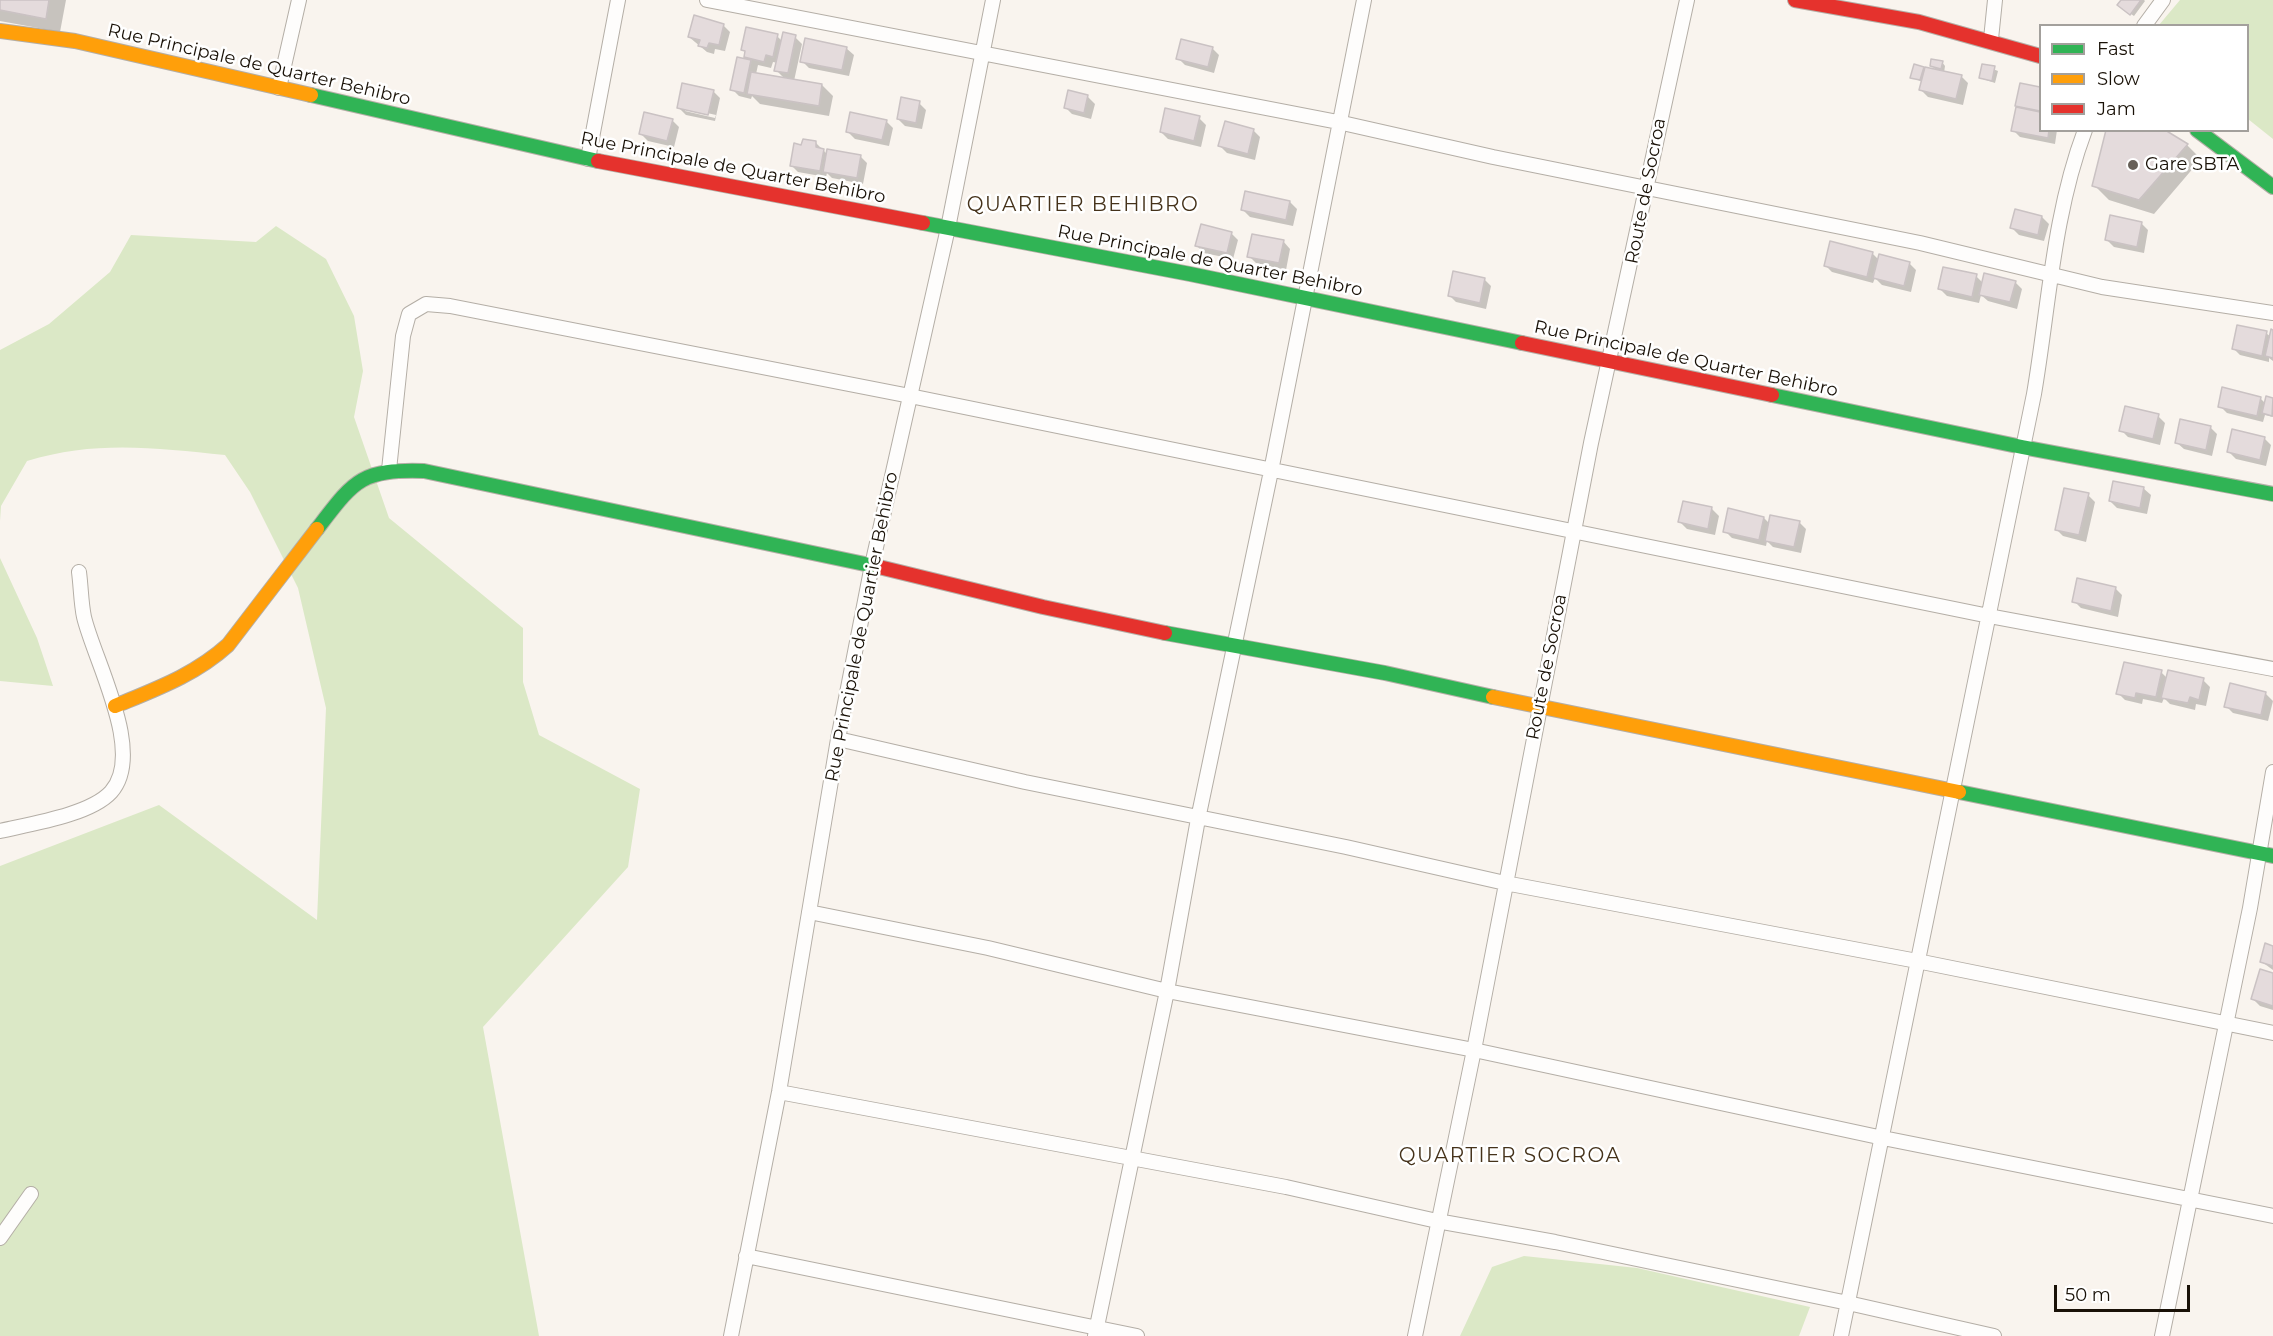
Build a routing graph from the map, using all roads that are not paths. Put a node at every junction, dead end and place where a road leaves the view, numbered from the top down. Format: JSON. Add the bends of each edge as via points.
{"nodes":[{"id":1,"x":299,"y":0,"type":"edge"},
{"id":2,"x":618,"y":0,"type":"edge"},
{"id":3,"x":707,"y":0,"type":"edge"},
{"id":4,"x":993,"y":0,"type":"edge"},
{"id":5,"x":1364,"y":0,"type":"edge"},
{"id":6,"x":1687,"y":0,"type":"edge"},
{"id":7,"x":1795,"y":0,"type":"edge"},
{"id":8,"x":1995,"y":0,"type":"edge"},
{"id":9,"x":2163,"y":0,"type":"edge"},
{"id":10,"x":2145,"y":24,"type":"edge"},
{"id":11,"x":0,"y":31,"type":"edge"},
{"id":12,"x":1991,"y":39,"type":"junction"},
{"id":13,"x":983,"y":52,"type":"junction"},
{"id":14,"x":2039,"y":56,"type":"edge"},
{"id":15,"x":279,"y":88,"type":"junction"},
{"id":16,"x":1338,"y":122,"type":"junction"},
{"id":17,"x":2084,"y":132,"type":"edge"},
{"id":18,"x":2200,"y":132,"type":"edge"},
{"id":19,"x":588,"y":159,"type":"junction"},
{"id":20,"x":2273,"y":187,"type":"edge"},
{"id":21,"x":1646,"y":189,"type":"junction"},
{"id":22,"x":948,"y":228,"type":"junction"},
{"id":23,"x":2050,"y":273,"type":"junction"},
{"id":24,"x":1303,"y":297,"type":"junction"},
{"id":25,"x":2273,"y":313,"type":"edge"},
{"id":26,"x":1609,"y":362,"type":"junction"},
{"id":27,"x":910,"y":396,"type":"junction"},
{"id":28,"x":2022,"y":447,"type":"junction"},
{"id":29,"x":389,"y":470,"type":"junction"},
{"id":30,"x":1271,"y":471,"type":"junction"},
{"id":31,"x":2273,"y":494,"type":"edge"},
{"id":32,"x":1573,"y":533,"type":"junction"},
{"id":33,"x":872,"y":565,"type":"junction"},
{"id":34,"x":79,"y":572,"type":"dead end"},
{"id":35,"x":1989,"y":616,"type":"junction"},
{"id":36,"x":1233,"y":647,"type":"junction"},
{"id":37,"x":2273,"y":669,"type":"edge"},
{"id":38,"x":115,"y":706,"type":"junction"},
{"id":39,"x":1540,"y":707,"type":"junction"},
{"id":40,"x":838,"y":739,"type":"junction"},
{"id":41,"x":2273,"y":772,"type":"edge"},
{"id":42,"x":1953,"y":792,"type":"junction"},
{"id":43,"x":1198,"y":819,"type":"junction"},
{"id":44,"x":0,"y":831,"type":"edge"},
{"id":45,"x":2259,"y":853,"type":"junction"},
{"id":46,"x":2273,"y":856,"type":"edge"},
{"id":47,"x":1505,"y":883,"type":"junction"},
{"id":48,"x":809,"y":912,"type":"junction"},
{"id":49,"x":1917,"y":961,"type":"junction"},
{"id":50,"x":1167,"y":991,"type":"junction"},
{"id":51,"x":2226,"y":1022,"type":"junction"},
{"id":52,"x":2273,"y":1033,"type":"edge"},
{"id":53,"x":1474,"y":1050,"type":"junction"},
{"id":54,"x":779,"y":1092,"type":"junction"},
{"id":55,"x":1883,"y":1138,"type":"junction"},
{"id":56,"x":1133,"y":1156,"type":"junction"},
{"id":57,"x":31,"y":1194,"type":"dead end"},
{"id":58,"x":2191,"y":1199,"type":"junction"},
{"id":59,"x":2273,"y":1216,"type":"edge"},
{"id":60,"x":1437,"y":1221,"type":"junction"},
{"id":61,"x":0,"y":1238,"type":"edge"},
{"id":62,"x":746,"y":1256,"type":"junction"},
{"id":63,"x":1848,"y":1303,"type":"junction"},
{"id":64,"x":1096,"y":1332,"type":"edge"},
{"id":65,"x":731,"y":1336,"type":"edge"},
{"id":66,"x":1137,"y":1336,"type":"edge"},
{"id":67,"x":1415,"y":1336,"type":"edge"},
{"id":68,"x":1842,"y":1336,"type":"edge"},
{"id":69,"x":1994,"y":1336,"type":"edge"},
{"id":70,"x":2162,"y":1336,"type":"edge"}],
"edges":[{"from":1,"to":15,"type":"street"},
{"from":2,"to":19,"type":"street"},
{"from":3,"to":13,"type":"street"},
{"from":4,"to":13,"type":"street","name":"Rue Principale de Quartier Behibro"},
{"from":5,"to":16,"type":"street"},
{"from":6,"to":21,"type":"street","name":"Route de Socroa"},
{"from":7,"to":12,"type":"street","via":[[1872,11]]},
{"from":8,"to":12,"type":"street"},
{"from":9,"to":10,"type":"street"},
{"from":11,"to":15,"type":"street","name":"Rue Principale de Quarter Behibro","via":[[75,41]]},
{"from":12,"to":14,"type":"street"},
{"from":13,"to":16,"type":"street"},
{"from":13,"to":22,"type":"street","name":"Rue Principale de Quartier Behibro"},
{"from":15,"to":19,"type":"street","name":"Rue Principale de Quarter Behibro"},
{"from":16,"to":21,"type":"street"},
{"from":16,"to":24,"type":"street"},
{"from":17,"to":23,"type":"street"},
{"from":18,"to":20,"type":"street"},
{"from":19,"to":22,"type":"street","name":"Rue Principale de Quarter Behibro"},
{"from":21,"to":23,"type":"street","via":[[1778,213]]},
{"from":21,"to":26,"type":"street","name":"Route de Socroa"},
{"from":22,"to":24,"type":"street","name":"Rue Principale de Quarter Behibro"},
{"from":22,"to":27,"type":"street","name":"Rue Principale de Quartier Behibro"},
{"from":23,"to":25,"type":"street","via":[[2139,294]]},
{"from":23,"to":28,"type":"street","via":[[2045,329]]},
{"from":24,"to":26,"type":"street","name":"Rue Principale de Quarter Behibro"},
{"from":24,"to":30,"type":"street"},
{"from":26,"to":28,"type":"street","name":"Rue Principale de Quarter Behibro"},
{"from":26,"to":32,"type":"street","name":"Route de Socroa"},
{"from":27,"to":29,"type":"street","via":[[535,320],[426,304],[408,314],[403,336]]},
{"from":27,"to":30,"type":"street"},
{"from":27,"to":33,"type":"street","name":"Rue Principale de Quartier Behibro"},
{"from":28,"to":31,"type":"street","name":"Rue Principale de Quarter Behibro"},
{"from":28,"to":35,"type":"street"},
{"from":29,"to":33,"type":"street","via":[[424,471]]},
{"from":29,"to":38,"type":"street","via":[[365,475],[350,487],[228,645],[207,665]]},
{"from":30,"to":32,"type":"street"},
{"from":30,"to":36,"type":"street"},
{"from":32,"to":35,"type":"street"},
{"from":32,"to":39,"type":"street","name":"Route de Socroa"},
{"from":33,"to":36,"type":"street","via":[[1043,607]]},
{"from":33,"to":40,"type":"street","name":"Rue Principale de Quartier Behibro"},
{"from":34,"to":38,"type":"street","via":[[84,617]]},
{"from":35,"to":37,"type":"street"},
{"from":35,"to":42,"type":"street"},
{"from":36,"to":39,"type":"street","via":[[1385,673]]},
{"from":36,"to":43,"type":"street"},
{"from":38,"to":44,"type":"street","via":[[123,752],[112,791],[96,804]]},
{"from":39,"to":42,"type":"street"},
{"from":39,"to":47,"type":"street","name":"Route de Socroa"},
{"from":40,"to":43,"type":"street"},
{"from":40,"to":48,"type":"street","name":"Rue Principale de Quartier Behibro"},
{"from":41,"to":45,"type":"street"},
{"from":42,"to":45,"type":"street"},
{"from":42,"to":49,"type":"street"},
{"from":43,"to":47,"type":"street"},
{"from":43,"to":50,"type":"street"},
{"from":45,"to":46,"type":"street"},
{"from":45,"to":51,"type":"street"},
{"from":47,"to":49,"type":"street"},
{"from":47,"to":53,"type":"street","name":"Route de Socroa"},
{"from":48,"to":50,"type":"street","via":[[988,948]]},
{"from":48,"to":54,"type":"street","name":"Rue Principale de Quartier Behibro"},
{"from":49,"to":51,"type":"street"},
{"from":49,"to":55,"type":"street"},
{"from":50,"to":53,"type":"street"},
{"from":50,"to":56,"type":"street"},
{"from":51,"to":52,"type":"street"},
{"from":51,"to":58,"type":"street"},
{"from":53,"to":55,"type":"street"},
{"from":53,"to":60,"type":"street","name":"Route de Socroa"},
{"from":54,"to":56,"type":"street"},
{"from":54,"to":62,"type":"street","name":"Rue Principale de Quartier Behibro"},
{"from":55,"to":58,"type":"street"},
{"from":55,"to":63,"type":"street"},
{"from":56,"to":60,"type":"street"},
{"from":56,"to":64,"type":"street"},
{"from":57,"to":61,"type":"street"},
{"from":58,"to":59,"type":"street"},
{"from":58,"to":70,"type":"street"},
{"from":60,"to":63,"type":"street"},
{"from":60,"to":67,"type":"street","name":"Route de Socroa"},
{"from":62,"to":64,"type":"street"},
{"from":62,"to":65,"type":"street","name":"Rue Principale de Quartier Behibro"},
{"from":63,"to":68,"type":"street"},
{"from":63,"to":69,"type":"street"},
{"from":64,"to":66,"type":"street"}]}
